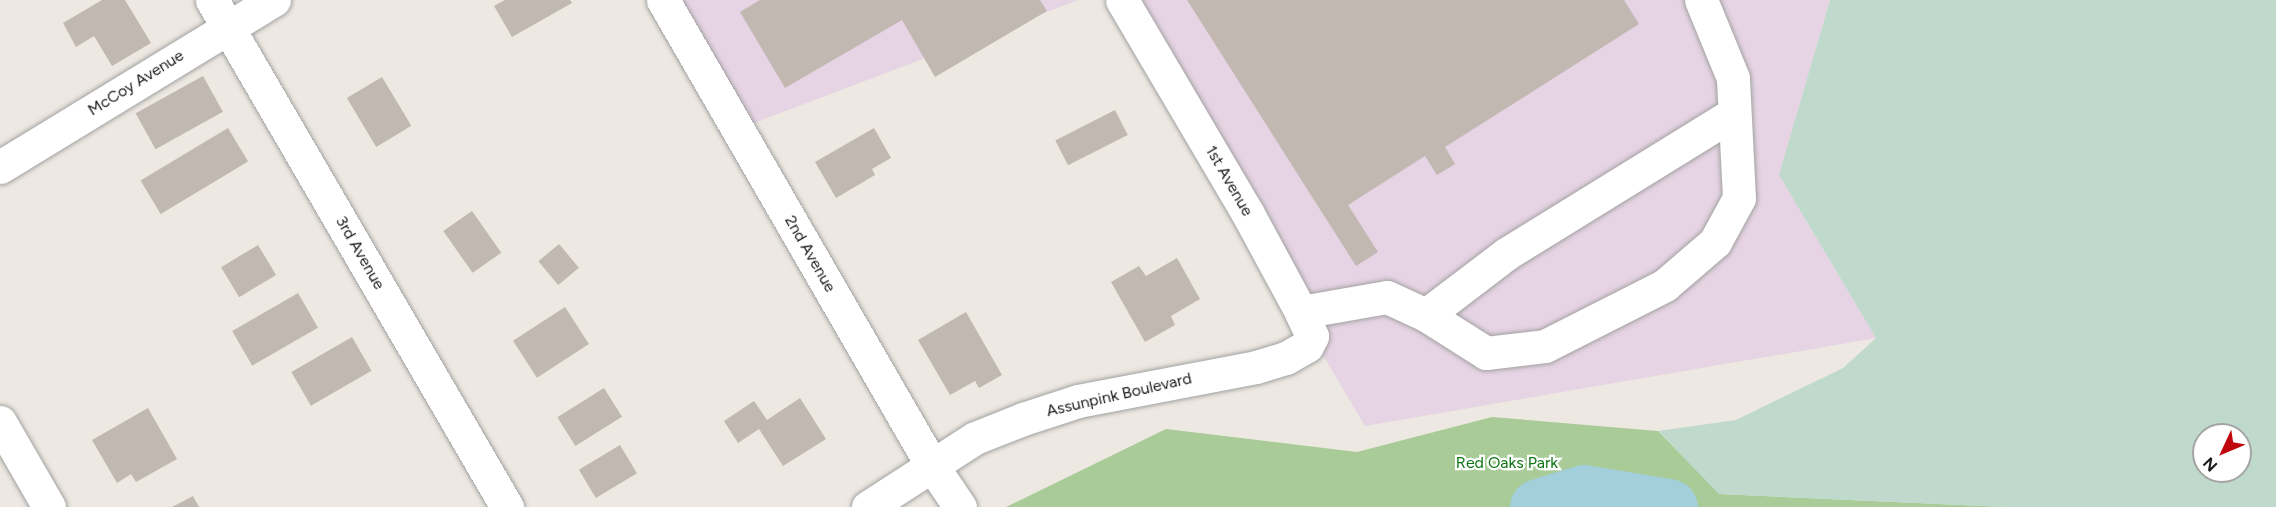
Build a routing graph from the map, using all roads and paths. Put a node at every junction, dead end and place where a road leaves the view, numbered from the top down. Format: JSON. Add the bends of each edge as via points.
{"nodes":[{"id":1,"x":274,"y":0,"type":"edge"},
{"id":2,"x":663,"y":0,"type":"edge"},
{"id":3,"x":1122,"y":0,"type":"edge"},
{"id":4,"x":1701,"y":0,"type":"edge"},
{"id":5,"x":220,"y":13,"type":"edge"},
{"id":6,"x":1734,"y":113,"type":"junction"},
{"id":7,"x":0,"y":167,"type":"edge"},
{"id":8,"x":1301,"y":312,"type":"junction"},
{"id":9,"x":1426,"y":315,"type":"junction"},
{"id":10,"x":1286,"y":358,"type":"joint"},
{"id":11,"x":0,"y":422,"type":"edge"},
{"id":12,"x":931,"y":464,"type":"junction"},
{"id":13,"x":49,"y":507,"type":"edge"},
{"id":14,"x":507,"y":507,"type":"edge"},
{"id":15,"x":868,"y":507,"type":"edge"},
{"id":16,"x":960,"y":507,"type":"edge"}],
"edges":[{"from":1,"to":5,"type":"street","name":"McCoy Avenue"},
{"from":2,"to":12,"type":"street","name":"2nd Avenue"},
{"from":3,"to":8,"type":"street","name":"1st Avenue"},
{"from":4,"to":6,"type":"street","via":[[1733,78]]},
{"from":5,"to":7,"type":"street","name":"McCoy Avenue"},
{"from":5,"to":14,"type":"street","name":"3rd Avenue"},
{"from":6,"to":9,"type":"street","via":[[1506,254]]},
{"from":6,"to":9,"type":"street","via":[[1738,198],[1715,243],[1665,285],[1545,346],[1486,353]]},
{"from":8,"to":9,"type":"street","via":[[1387,297]]},
{"from":8,"to":10,"type":"street","name":"1st Avenue","via":[[1312,336],[1307,346]]},
{"from":10,"to":12,"type":"street","name":"Assunpink Boulevard","via":[[1078,401],[975,438]]},
{"from":11,"to":13,"type":"street"},
{"from":12,"to":15,"type":"street","name":"Assunpink Boulevard"},
{"from":12,"to":16,"type":"street","name":"2nd Avenue"}]}
